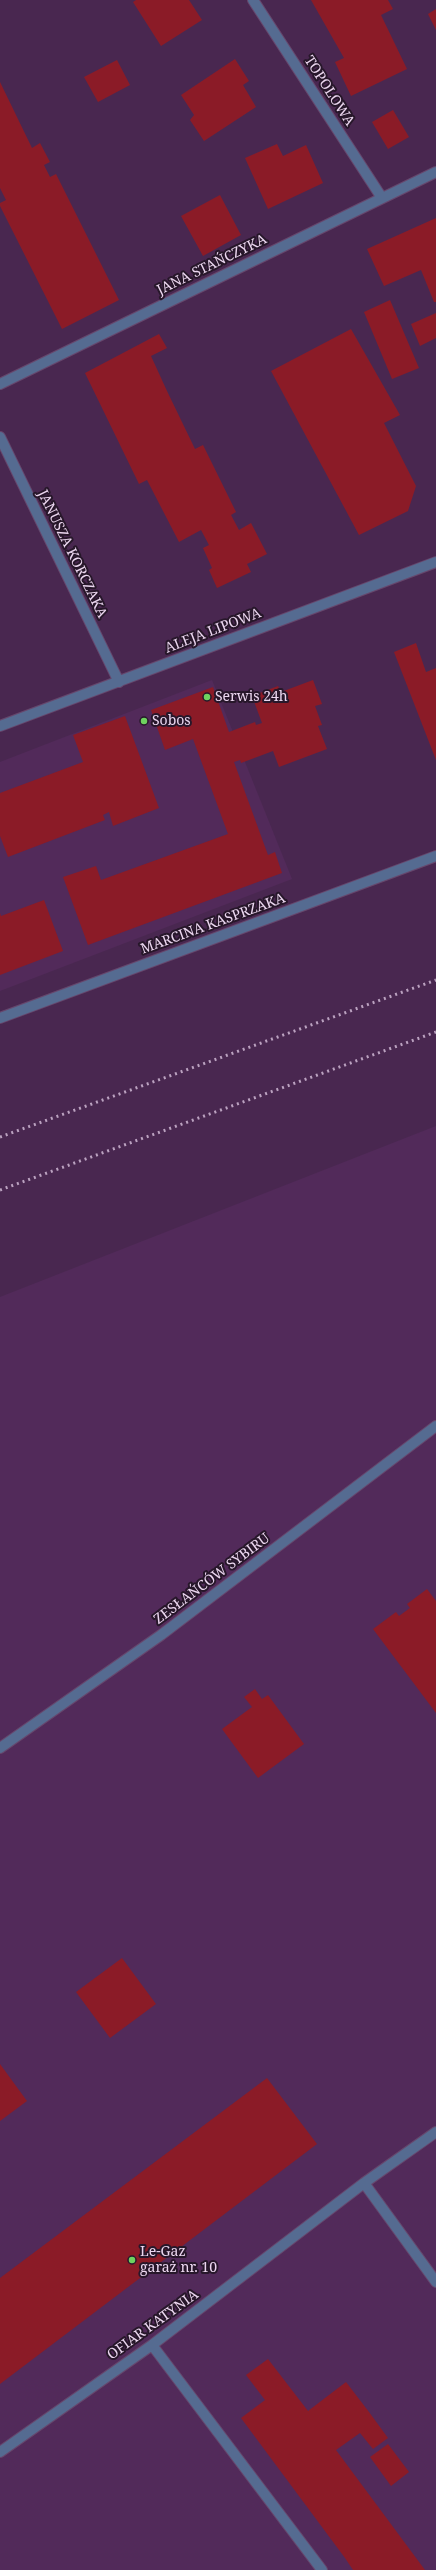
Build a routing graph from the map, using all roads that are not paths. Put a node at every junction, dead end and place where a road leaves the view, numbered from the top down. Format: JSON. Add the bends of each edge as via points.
{"nodes":[{"id":1,"x":253,"y":0,"type":"edge"},
{"id":2,"x":436,"y":172,"type":"edge"},
{"id":3,"x":382,"y":198,"type":"junction"},
{"id":4,"x":0,"y":384,"type":"edge"},
{"id":5,"x":0,"y":438,"type":"edge"},
{"id":6,"x":436,"y":562,"type":"edge"},
{"id":7,"x":119,"y":682,"type":"junction"},
{"id":8,"x":0,"y":726,"type":"edge"},
{"id":9,"x":436,"y":856,"type":"edge"},
{"id":10,"x":0,"y":1018,"type":"edge"},
{"id":11,"x":436,"y":1426,"type":"edge"},
{"id":12,"x":0,"y":1748,"type":"edge"},
{"id":13,"x":436,"y":2132,"type":"edge"},
{"id":14,"x":364,"y":2183,"type":"junction"},
{"id":15,"x":436,"y":2282,"type":"edge"},
{"id":16,"x":152,"y":2345,"type":"junction"},
{"id":17,"x":0,"y":2452,"type":"edge"},
{"id":18,"x":322,"y":2570,"type":"edge"}],
"edges":[{"from":1,"to":3,"type":"street","name":"TOPOLOWA"},
{"from":2,"to":3,"type":"street","name":"JANA STAŃCZYKA"},
{"from":3,"to":4,"type":"street","name":"JANA STAŃCZYKA"},
{"from":5,"to":7,"type":"street","name":"JANUSZA KORCZAKA"},
{"from":6,"to":7,"type":"street","name":"ALEJA LIPOWA"},
{"from":7,"to":8,"type":"street","name":"ALEJA LIPOWA"},
{"from":9,"to":10,"type":"street","name":"MARCINA KASPRZAKA"},
{"from":11,"to":12,"type":"street","name":"ZESŁAŃCÓW SYBIRU","via":[[161,1635]]},
{"from":13,"to":14,"type":"street","name":"OFIAR KATYNIA"},
{"from":14,"to":15,"type":"street"},
{"from":14,"to":16,"type":"street","name":"OFIAR KATYNIA"},
{"from":16,"to":17,"type":"street","name":"OFIAR KATYNIA"},
{"from":16,"to":18,"type":"street"}]}
